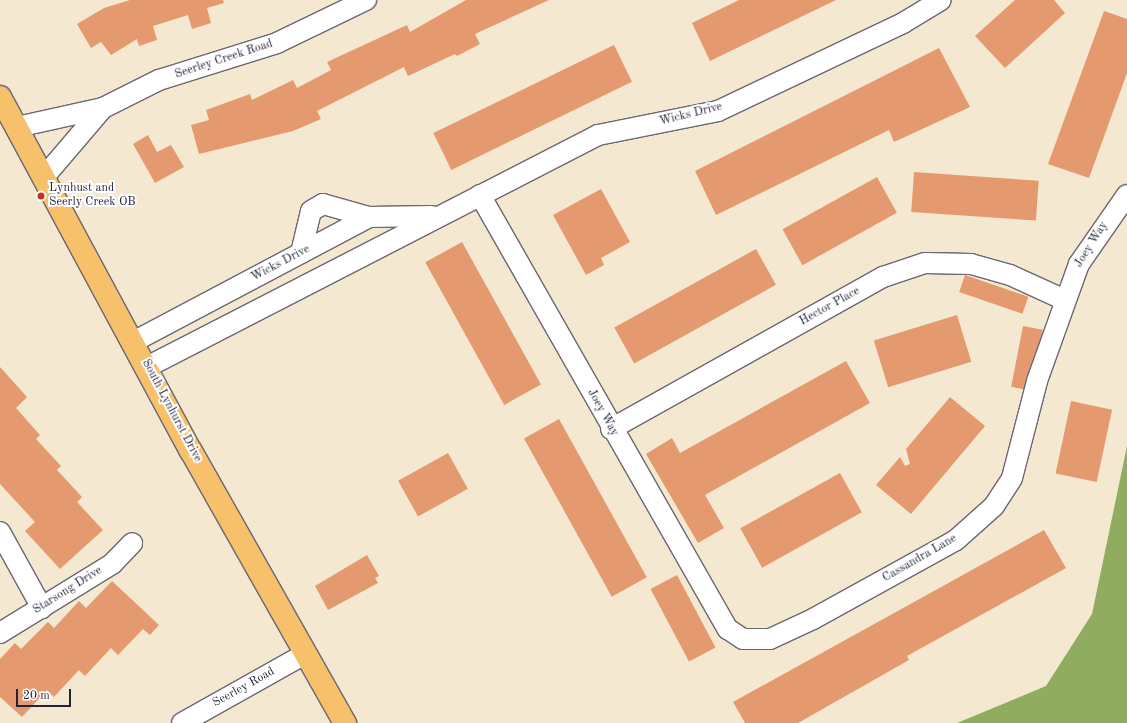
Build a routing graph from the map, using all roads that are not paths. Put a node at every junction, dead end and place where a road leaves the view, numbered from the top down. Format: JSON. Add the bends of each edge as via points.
{"nodes":[{"id":1,"x":366,"y":0,"type":"edge"},
{"id":2,"x":941,"y":0,"type":"edge"},
{"id":3,"x":0,"y":97,"type":"edge"},
{"id":4,"x":104,"y":108,"type":"junction"},
{"id":5,"x":17,"y":128,"type":"junction"},
{"id":6,"x":44,"y":177,"type":"junction"},
{"id":7,"x":480,"y":195,"type":"junction"},
{"id":8,"x":1127,"y":195,"type":"edge"},
{"id":9,"x":436,"y":216,"type":"junction"},
{"id":10,"x":369,"y":217,"type":"junction"},
{"id":11,"x":301,"y":253,"type":"junction"},
{"id":12,"x":1065,"y":300,"type":"junction"},
{"id":13,"x":133,"y":342,"type":"junction"},
{"id":14,"x":147,"y":367,"type":"junction"},
{"id":15,"x":611,"y":429,"type":"junction"},
{"id":16,"x":0,"y":532,"type":"edge"},
{"id":17,"x":132,"y":543,"type":"dead end"},
{"id":18,"x":42,"y":608,"type":"junction"},
{"id":19,"x":728,"y":629,"type":"joint"},
{"id":20,"x":0,"y":633,"type":"edge"},
{"id":21,"x":305,"y":654,"type":"junction"},
{"id":22,"x":182,"y":723,"type":"edge"},
{"id":23,"x":345,"y":723,"type":"edge"}],
"edges":[{"from":1,"to":4,"type":"street","name":"Seerley Creek Road","via":[[277,43],[160,80]]},
{"from":2,"to":7,"type":"street","name":"Wicks Drive","via":[[903,23],[718,111],[598,135]]},
{"from":3,"to":5,"type":"main road","name":"South Lynhurst Drive"},
{"from":4,"to":5,"type":"street","name":"Seerley Creek Road"},
{"from":4,"to":6,"type":"street","name":"Seerley Creek Road"},
{"from":5,"to":6,"type":"main road","name":"South Lynhurst Drive"},
{"from":6,"to":13,"type":"main road","name":"South Lynhurst Drive"},
{"from":7,"to":9,"type":"street","name":"Wicks Drive"},
{"from":7,"to":15,"type":"street","name":"Joey Way"},
{"from":8,"to":12,"type":"street","name":"Joey Way","via":[[1079,264]]},
{"from":9,"to":10,"type":"street","name":"Wicks Drive"},
{"from":9,"to":14,"type":"street","name":"Wicks Drive"},
{"from":10,"to":11,"type":"street","name":"Wicks Drive"},
{"from":10,"to":11,"type":"street","via":[[323,204],[311,211]]},
{"from":11,"to":13,"type":"street","name":"Wicks Drive"},
{"from":12,"to":15,"type":"street","name":"Hector Place","via":[[971,264],[925,263],[883,277]]},
{"from":12,"to":19,"type":"street","name":"Cassandra Lane","via":[[1036,381],[1012,478],[994,506],[956,540],[813,619],[770,639],[743,639]]},
{"from":13,"to":14,"type":"main road","name":"South Lynhurst Drive"},
{"from":14,"to":21,"type":"main road","name":"South Lynhurst Drive"},
{"from":15,"to":19,"type":"street","name":"Joey Way"},
{"from":16,"to":18,"type":"street"},
{"from":17,"to":18,"type":"street","name":"Starsong Drive","via":[[112,564]]},
{"from":18,"to":20,"type":"street","name":"Starsong Drive"},
{"from":21,"to":22,"type":"street","name":"Seerley Road"},
{"from":21,"to":23,"type":"main road","name":"South Lynhurst Drive"}]}
